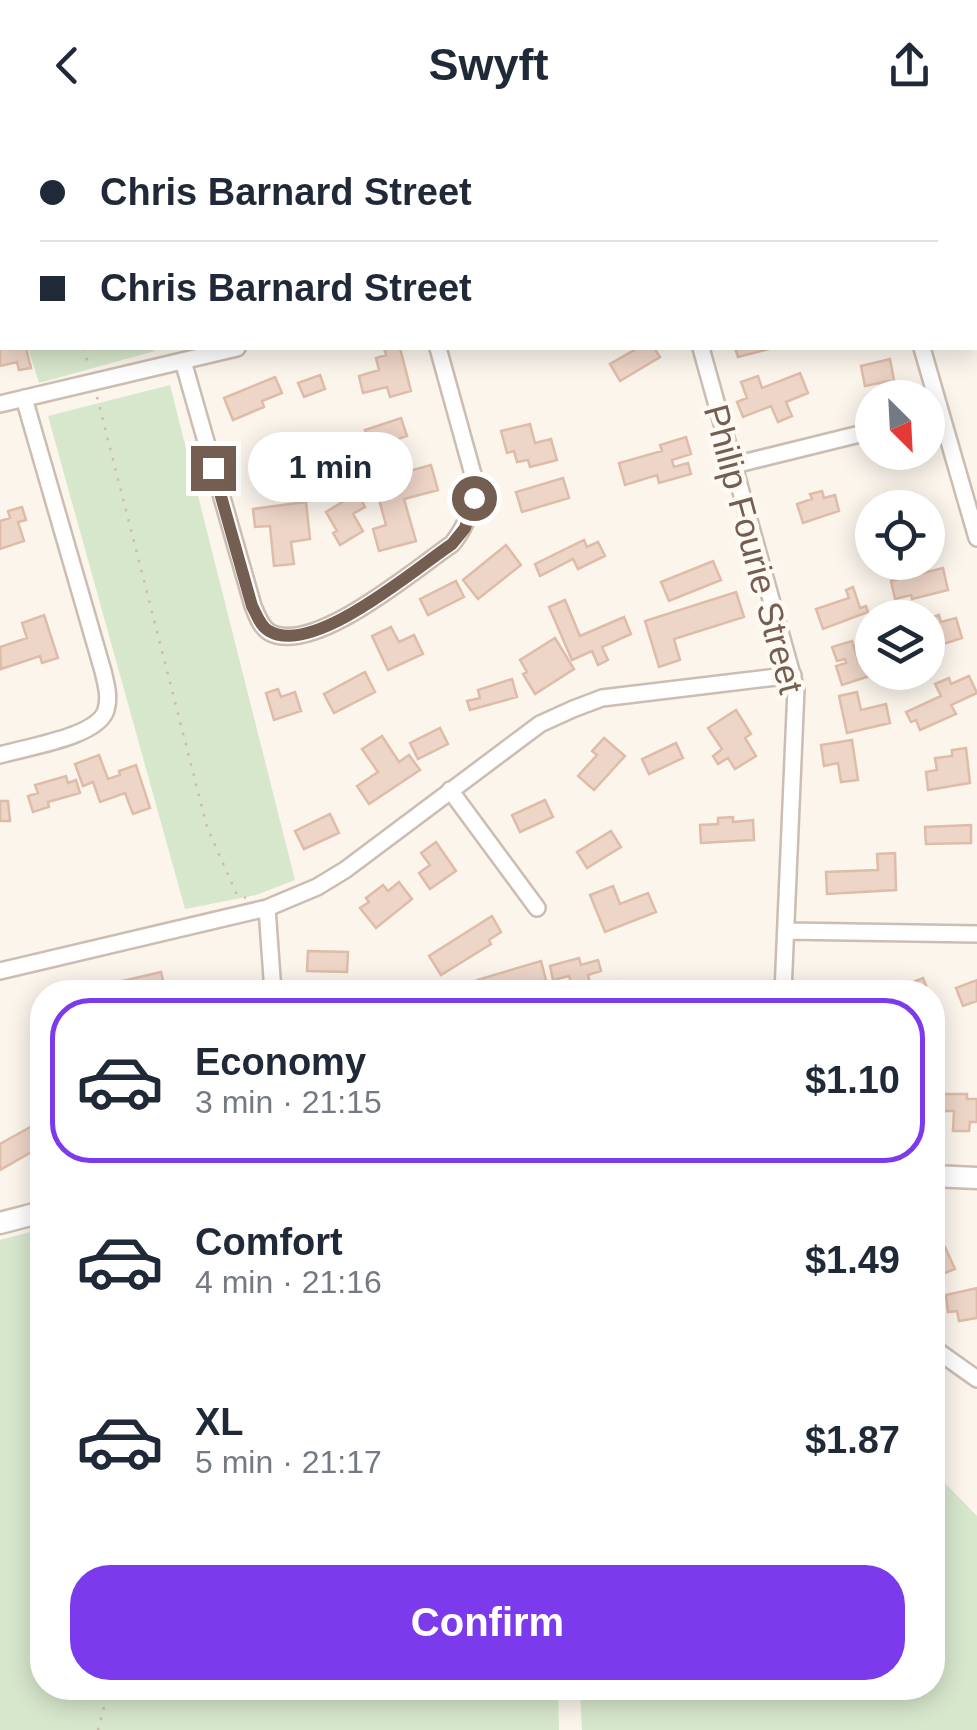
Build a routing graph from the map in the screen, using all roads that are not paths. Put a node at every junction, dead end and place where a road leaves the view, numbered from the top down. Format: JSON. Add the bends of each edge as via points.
{"nodes":[{"id":1,"x":229,"y":350,"type":"edge"},
{"id":2,"x":439,"y":350,"type":"edge"},
{"id":3,"x":702,"y":350,"type":"edge"},
{"id":4,"x":922,"y":350,"type":"edge"},
{"id":5,"x":183,"y":361,"type":"junction"},
{"id":6,"x":928,"y":380,"type":"edge"},
{"id":7,"x":24,"y":398,"type":"junction"},
{"id":8,"x":0,"y":404,"type":"edge"},
{"id":9,"x":855,"y":435,"type":"edge"},
{"id":10,"x":945,"y":446,"type":"edge"},
{"id":11,"x":734,"y":464,"type":"junction"},
{"id":12,"x":977,"y":538,"type":"edge"},
{"id":13,"x":793,"y":675,"type":"junction"},
{"id":14,"x":0,"y":754,"type":"edge"},
{"id":15,"x":450,"y":790,"type":"junction"},
{"id":16,"x":267,"y":908,"type":"junction"},
{"id":17,"x":537,"y":908,"type":"dead end"},
{"id":18,"x":786,"y":931,"type":"junction"},
{"id":19,"x":977,"y":934,"type":"edge"},
{"id":20,"x":0,"y":971,"type":"edge"},
{"id":21,"x":272,"y":980,"type":"edge"},
{"id":22,"x":784,"y":980,"type":"edge"},
{"id":23,"x":945,"y":1177,"type":"edge"},
{"id":24,"x":977,"y":1178,"type":"edge"},
{"id":25,"x":30,"y":1215,"type":"edge"},
{"id":26,"x":0,"y":1223,"type":"edge"},
{"id":27,"x":945,"y":1356,"type":"edge"},
{"id":28,"x":977,"y":1379,"type":"edge"}],
"edges":[{"from":1,"to":5,"type":"street"},
{"from":2,"to":5,"type":"street","via":[[474,478],[465,528],[452,544],[334,624],[301,636],[272,634],[252,606]]},
{"from":3,"to":11,"type":"street","name":"Philip Fourie Street"},
{"from":4,"to":6,"type":"street"},
{"from":5,"to":7,"type":"street"},
{"from":7,"to":8,"type":"street"},
{"from":7,"to":14,"type":"street","via":[[103,671],[107,708],[85,731]]},
{"from":9,"to":11,"type":"street"},
{"from":10,"to":12,"type":"street"},
{"from":11,"to":13,"type":"street","name":"Philip Fourie Street"},
{"from":13,"to":15,"type":"street","via":[[586,703],[540,724]]},
{"from":13,"to":18,"type":"street","name":"Philip Fourie Street"},
{"from":15,"to":16,"type":"street","via":[[345,870]]},
{"from":15,"to":17,"type":"street"},
{"from":16,"to":20,"type":"street"},
{"from":16,"to":21,"type":"street"},
{"from":18,"to":19,"type":"street"},
{"from":18,"to":22,"type":"street","name":"Philip Fourie Street"},
{"from":23,"to":24,"type":"street"},
{"from":25,"to":26,"type":"street"},
{"from":27,"to":28,"type":"street"}]}
